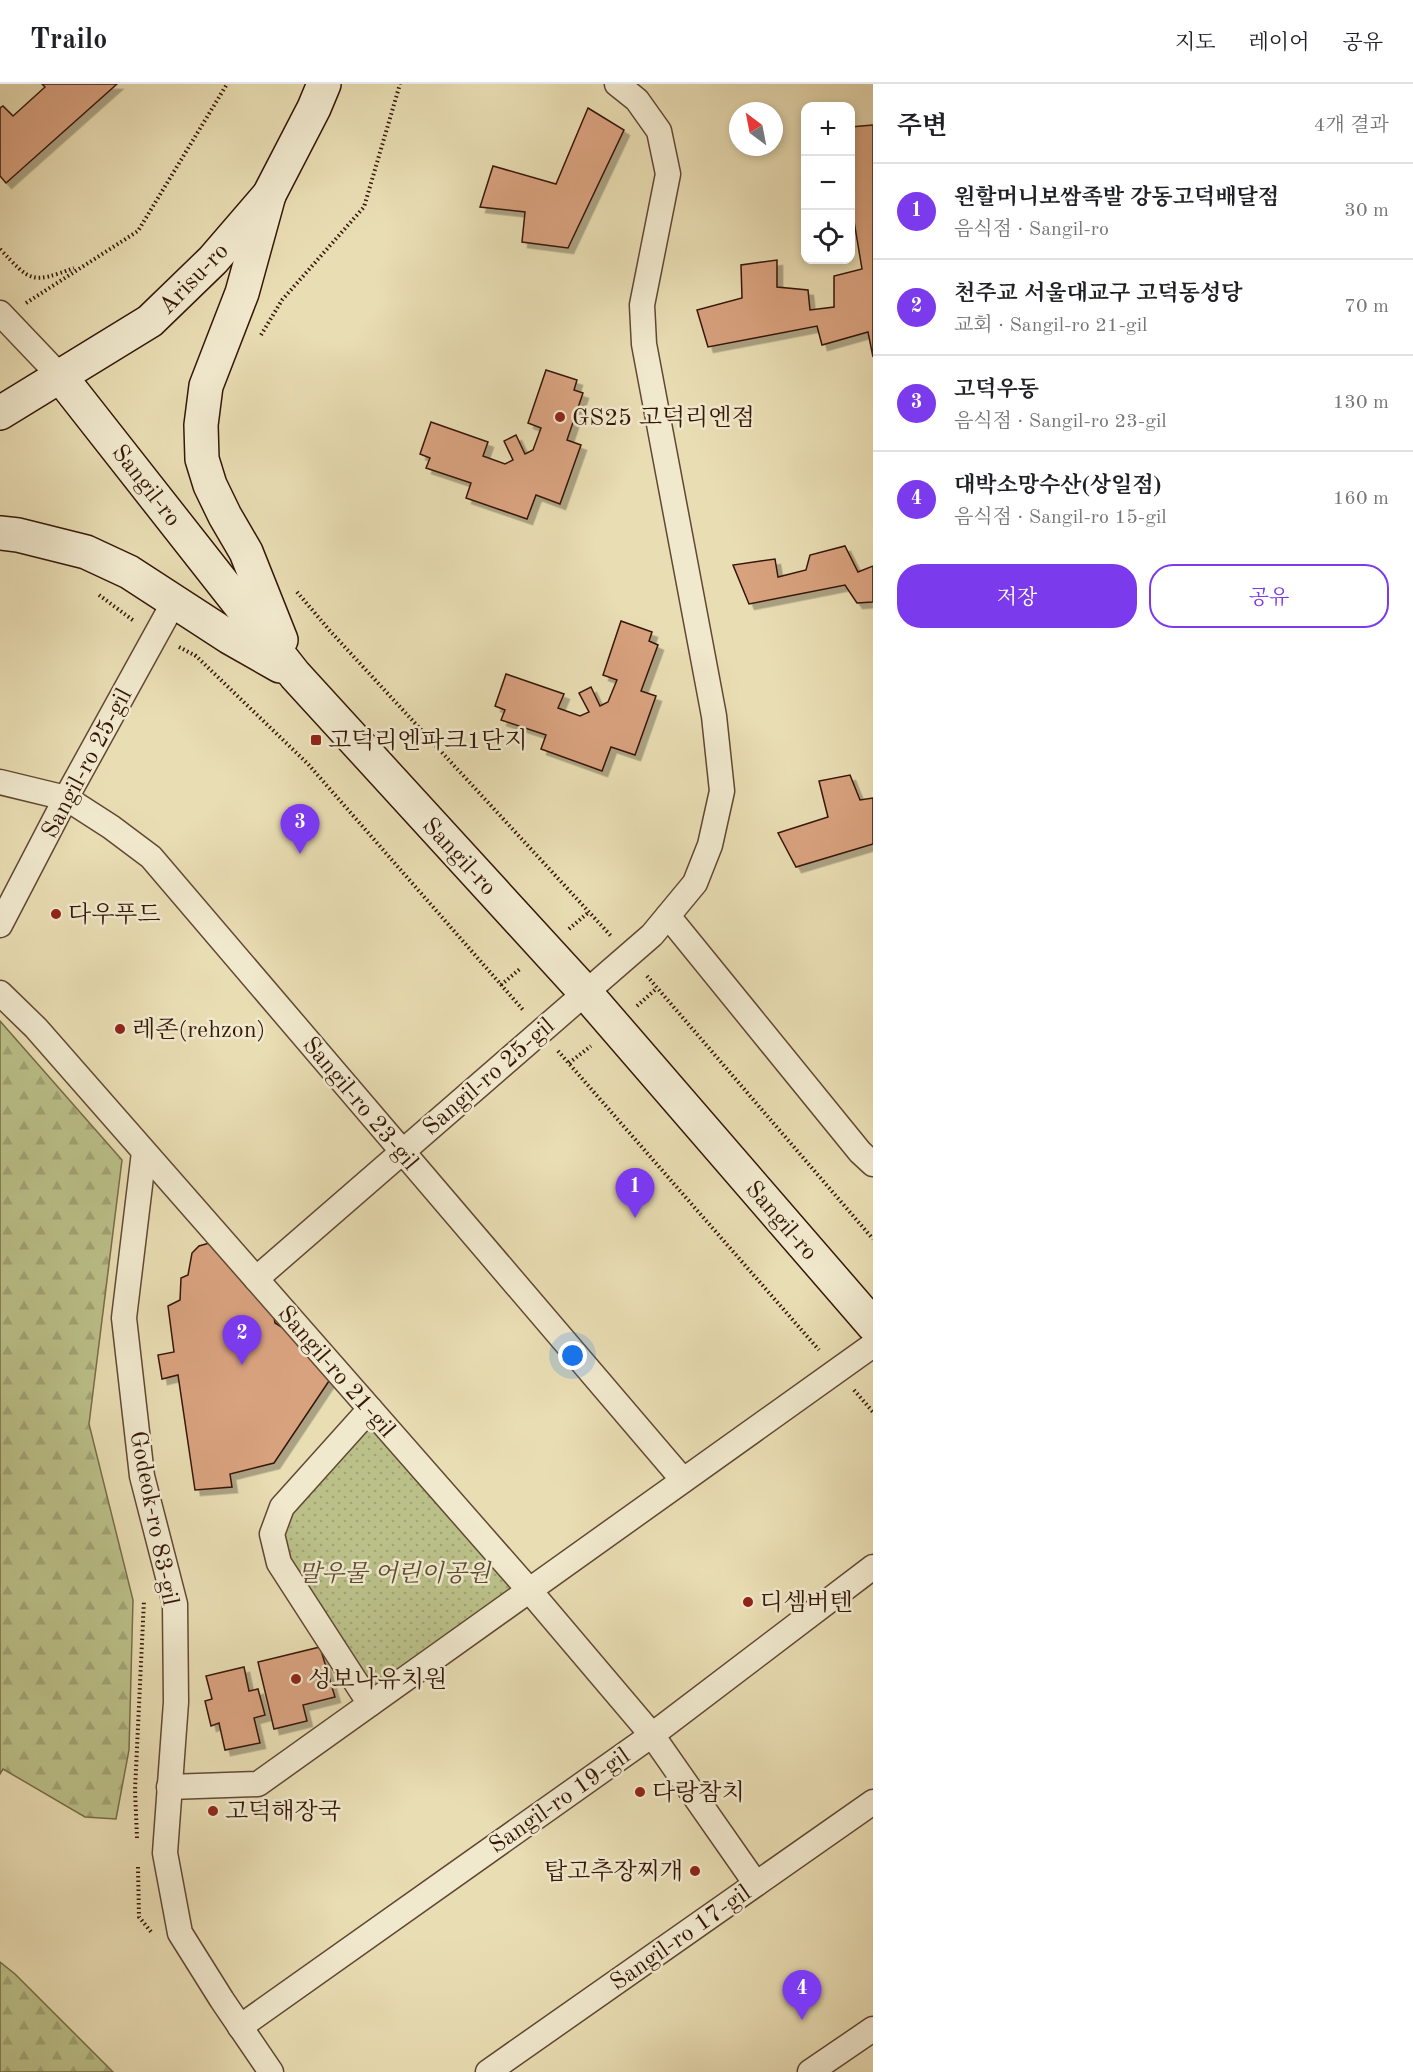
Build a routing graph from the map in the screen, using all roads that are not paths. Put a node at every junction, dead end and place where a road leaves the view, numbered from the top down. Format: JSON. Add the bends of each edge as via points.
{"nodes":[{"id":1,"x":324,"y":84,"type":"edge"},
{"id":2,"x":617,"y":84,"type":"edge"},
{"id":3,"x":269,"y":195,"type":"junction"},
{"id":4,"x":2,"y":315,"type":"edge"},
{"id":5,"x":60,"y":376,"type":"junction"},
{"id":6,"x":0,"y":413,"type":"edge"},
{"id":7,"x":0,"y":533,"type":"edge"},
{"id":8,"x":174,"y":602,"type":"junction"},
{"id":9,"x":295,"y":675,"type":"junction"},
{"id":10,"x":0,"y":782,"type":"edge"},
{"id":11,"x":66,"y":798,"type":"junction"},
{"id":12,"x":668,"y":916,"type":"junction"},
{"id":13,"x":0,"y":925,"type":"edge"},
{"id":14,"x":585,"y":992,"type":"junction"},
{"id":15,"x":0,"y":993,"type":"edge"},
{"id":16,"x":401,"y":1151,"type":"junction"},
{"id":17,"x":144,"y":1152,"type":"junction"},
{"id":18,"x":873,"y":1164,"type":"edge"},
{"id":19,"x":256,"y":1279,"type":"junction"},
{"id":20,"x":873,"y":1325,"type":"edge"},
{"id":21,"x":873,"y":1345,"type":"edge"},
{"id":22,"x":370,"y":1409,"type":"junction"},
{"id":23,"x":683,"y":1480,"type":"junction"},
{"id":24,"x":873,"y":1567,"type":"edge"},
{"id":25,"x":529,"y":1590,"type":"junction"},
{"id":26,"x":370,"y":1704,"type":"junction"},
{"id":27,"x":652,"y":1735,"type":"junction"},
{"id":28,"x":169,"y":1787,"type":"junction"},
{"id":29,"x":873,"y":1802,"type":"edge"},
{"id":30,"x":756,"y":1884,"type":"junction"},
{"id":31,"x":240,"y":2027,"type":"junction"},
{"id":32,"x":873,"y":2029,"type":"edge"},
{"id":33,"x":495,"y":2070,"type":"edge"},
{"id":34,"x":271,"y":2072,"type":"edge"},
{"id":35,"x":810,"y":2072,"type":"edge"}],
"edges":[{"from":1,"to":3,"type":"main road","name":"Arisu-ro"},
{"from":2,"to":12,"type":"street","name":"Sangil-ro 25-gil","via":[[637,100],[659,131],[668,174],[642,305],[644,344],[714,716],[722,791],[710,845],[694,883]]},
{"from":3,"to":5,"type":"main road","name":"Arisu-ro","via":[[213,260],[150,321]]},
{"from":3,"to":9,"type":"main road","via":[[242,293],[206,386],[202,459],[225,516],[246,552]]},
{"from":4,"to":5,"type":"street"},
{"from":5,"to":6,"type":"main road","name":"Arisu-ro"},
{"from":5,"to":9,"type":"main road","name":"Sangil-ro"},
{"from":7,"to":8,"type":"main road","via":[[86,552],[129,572]]},
{"from":8,"to":9,"type":"main road"},
{"from":8,"to":11,"type":"street","name":"Sangil-ro 25-gil"},
{"from":9,"to":14,"type":"main road","name":"Sangil-ro"},
{"from":10,"to":11,"type":"street","name":"Sangil-ro 23-gil"},
{"from":11,"to":13,"type":"street","name":"Sangil-ro 25-gil"},
{"from":11,"to":16,"type":"street","name":"Sangil-ro 23-gil","via":[[151,856]]},
{"from":12,"to":14,"type":"street","name":"Sangil-ro 25-gil","via":[[652,935]]},
{"from":12,"to":18,"type":"street"},
{"from":14,"to":16,"type":"street","name":"Sangil-ro 25-gil"},
{"from":14,"to":20,"type":"main road","name":"Sangil-ro"},
{"from":15,"to":17,"type":"street","via":[[36,1028]]},
{"from":16,"to":19,"type":"street","name":"Sangil-ro 25-gil"},
{"from":16,"to":23,"type":"street","name":"Sangil-ro 23-gil"},
{"from":17,"to":19,"type":"street","name":"Sangil-ro 21-gil"},
{"from":17,"to":28,"type":"street","name":"Godeok-ro 83-gil","via":[[124,1318],[142,1476],[175,1604],[176,1702]]},
{"from":19,"to":22,"type":"street","name":"Sangil-ro 21-gil"},
{"from":21,"to":23,"type":"street"},
{"from":22,"to":25,"type":"street","name":"Sangil-ro 21-gil"},
{"from":22,"to":26,"type":"street","via":[[282,1507],[272,1534],[279,1563]]},
{"from":23,"to":25,"type":"street"},
{"from":24,"to":27,"type":"street","name":"Sangil-ro 19-gil"},
{"from":25,"to":26,"type":"street"},
{"from":25,"to":27,"type":"street","name":"Sangil-ro 21-gil"},
{"from":26,"to":28,"type":"street","via":[[258,1784]]},
{"from":27,"to":30,"type":"street","name":"Sangil-ro 21-gil"},
{"from":27,"to":31,"type":"street","name":"Sangil-ro 19-gil"},
{"from":28,"to":31,"type":"street","name":"Godeok-ro 83-gil","via":[[165,1853],[180,1933]]},
{"from":29,"to":30,"type":"street","name":"Sangil-ro 17-gil"},
{"from":30,"to":33,"type":"street","name":"Sangil-ro 17-gil"},
{"from":31,"to":34,"type":"street","name":"Godeok-ro 83-gil"},
{"from":32,"to":35,"type":"street"}]}
